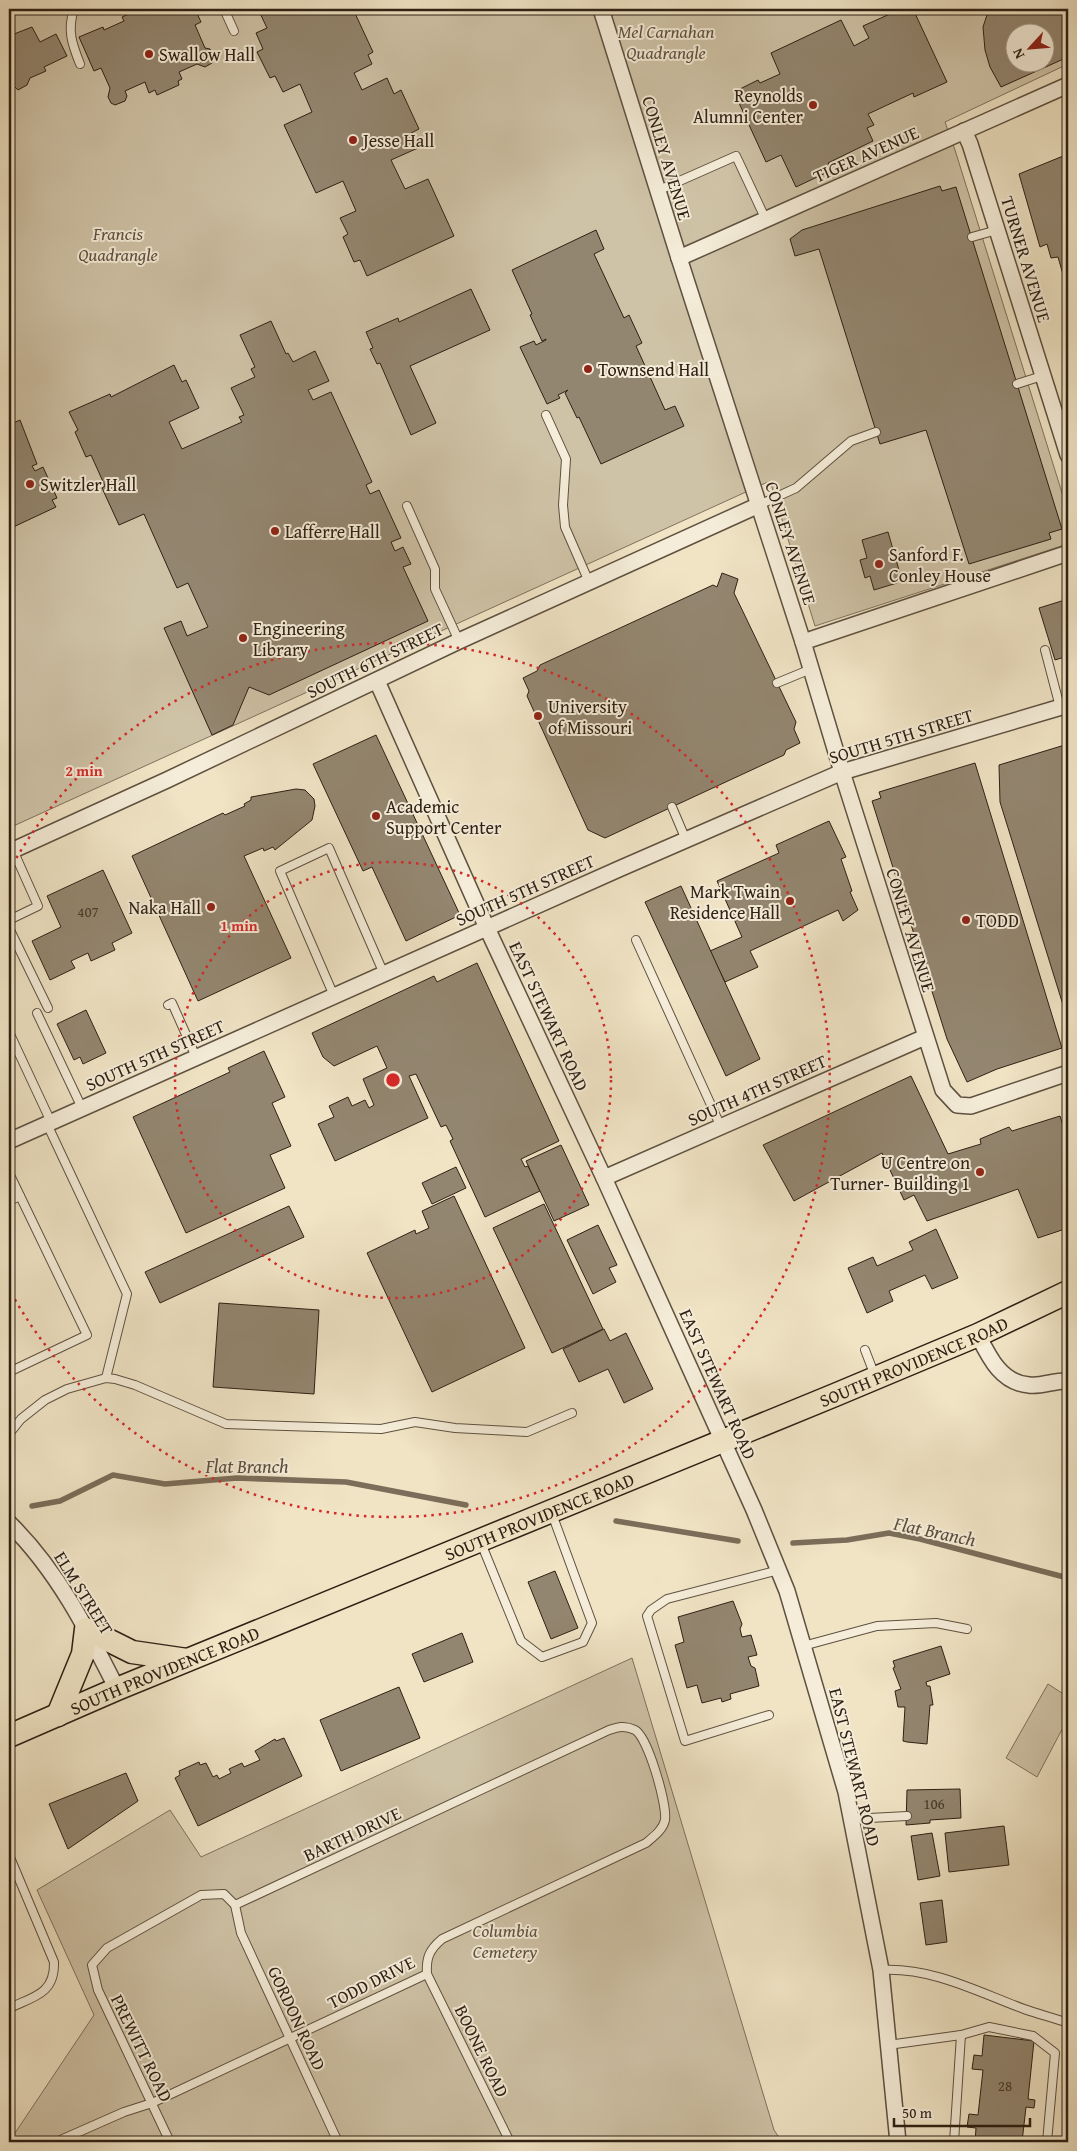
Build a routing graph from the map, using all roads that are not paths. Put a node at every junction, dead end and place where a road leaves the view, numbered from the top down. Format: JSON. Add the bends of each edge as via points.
{"nodes":[{"id":1,"x":74,"y":9,"type":"edge"},
{"id":2,"x":224,"y":9,"type":"edge"},
{"id":3,"x":601,"y":9,"type":"edge"},
{"id":4,"x":234,"y":31,"type":"dead end"},
{"id":5,"x":80,"y":64,"type":"dead end"},
{"id":6,"x":1068,"y":85,"type":"edge"},
{"id":7,"x":964,"y":131,"type":"junction"},
{"id":8,"x":658,"y":191,"type":"junction"},
{"id":9,"x":766,"y":220,"type":"junction"},
{"id":10,"x":997,"y":230,"type":"junction"},
{"id":11,"x":972,"y":237,"type":"dead end"},
{"id":12,"x":678,"y":258,"type":"junction"},
{"id":13,"x":1042,"y":376,"type":"junction"},
{"id":14,"x":1017,"y":384,"type":"dead end"},
{"id":15,"x":546,"y":415,"type":"dead end"},
{"id":16,"x":876,"y":432,"type":"dead end"},
{"id":17,"x":1068,"y":455,"type":"edge"},
{"id":18,"x":758,"y":505,"type":"junction"},
{"id":19,"x":407,"y":506,"type":"dead end"},
{"id":20,"x":1068,"y":553,"type":"edge"},
{"id":21,"x":589,"y":582,"type":"junction"},
{"id":22,"x":459,"y":641,"type":"junction"},
{"id":23,"x":803,"y":642,"type":"junction"},
{"id":24,"x":1045,"y":650,"type":"dead end"},
{"id":25,"x":811,"y":669,"type":"junction"},
{"id":26,"x":377,"y":681,"type":"junction"},
{"id":27,"x":778,"y":683,"type":"dead end"},
{"id":28,"x":1064,"y":706,"type":"edge"},
{"id":29,"x":842,"y":772,"type":"junction"},
{"id":30,"x":672,"y":807,"type":"dead end"},
{"id":31,"x":686,"y":840,"type":"junction"},
{"id":32,"x":11,"y":851,"type":"edge"},
{"id":33,"x":9,"y":920,"type":"edge"},
{"id":34,"x":9,"y":928,"type":"edge"},
{"id":35,"x":487,"y":928,"type":"junction"},
{"id":36,"x":636,"y":940,"type":"dead end"},
{"id":37,"x":384,"y":974,"type":"junction"},
{"id":38,"x":334,"y":996,"type":"junction"},
{"id":39,"x":168,"y":1005,"type":"dead end"},
{"id":40,"x":48,"y":1008,"type":"dead end"},
{"id":41,"x":37,"y":1013,"type":"dead end"},
{"id":42,"x":9,"y":1032,"type":"edge"},
{"id":43,"x":924,"y":1037,"type":"junction"},
{"id":44,"x":196,"y":1057,"type":"junction"},
{"id":45,"x":1068,"y":1073,"type":"edge"},
{"id":46,"x":82,"y":1108,"type":"junction"},
{"id":47,"x":49,"y":1123,"type":"junction"},
{"id":48,"x":721,"y":1127,"type":"junction"},
{"id":49,"x":9,"y":1141,"type":"edge"},
{"id":50,"x":9,"y":1173,"type":"edge"},
{"id":51,"x":604,"y":1178,"type":"junction"},
{"id":52,"x":20,"y":1196,"type":"junction"},
{"id":53,"x":9,"y":1201,"type":"edge"},
{"id":54,"x":1068,"y":1292,"type":"edge"},
{"id":55,"x":978,"y":1335,"type":"junction"},
{"id":56,"x":865,"y":1350,"type":"dead end"},
{"id":57,"x":9,"y":1372,"type":"edge"},
{"id":58,"x":106,"y":1378,"type":"junction"},
{"id":59,"x":875,"y":1378,"type":"junction"},
{"id":60,"x":1068,"y":1381,"type":"edge"},
{"id":61,"x":572,"y":1413,"type":"dead end"},
{"id":62,"x":9,"y":1434,"type":"edge"},
{"id":63,"x":723,"y":1442,"type":"junction"},
{"id":64,"x":551,"y":1512,"type":"junction"},
{"id":65,"x":11,"y":1531,"type":"edge"},
{"id":66,"x":481,"y":1541,"type":"junction"},
{"id":67,"x":779,"y":1570,"type":"junction"},
{"id":68,"x":86,"y":1629,"type":"junction"},
{"id":69,"x":967,"y":1629,"type":"dead end"},
{"id":70,"x":803,"y":1646,"type":"junction"},
{"id":71,"x":188,"y":1660,"type":"junction"},
{"id":72,"x":117,"y":1689,"type":"junction"},
{"id":73,"x":58,"y":1715,"type":"junction"},
{"id":74,"x":770,"y":1715,"type":"dead end"},
{"id":75,"x":636,"y":1730,"type":"joint"},
{"id":76,"x":9,"y":1736,"type":"edge"},
{"id":77,"x":907,"y":1816,"type":"dead end"},
{"id":78,"x":851,"y":1820,"type":"junction"},
{"id":79,"x":9,"y":1855,"type":"edge"},
{"id":80,"x":235,"y":1905,"type":"junction"},
{"id":81,"x":881,"y":1970,"type":"junction"},
{"id":82,"x":427,"y":1974,"type":"junction"},
{"id":83,"x":9,"y":2008,"type":"edge"},
{"id":84,"x":1068,"y":2023,"type":"edge"},
{"id":85,"x":961,"y":2035,"type":"junction"},
{"id":86,"x":290,"y":2038,"type":"junction"},
{"id":87,"x":888,"y":2045,"type":"junction"},
{"id":88,"x":152,"y":2103,"type":"junction"},
{"id":89,"x":56,"y":2142,"type":"edge"},
{"id":90,"x":170,"y":2142,"type":"edge"},
{"id":91,"x":338,"y":2142,"type":"edge"},
{"id":92,"x":510,"y":2142,"type":"edge"},
{"id":93,"x":898,"y":2142,"type":"edge"},
{"id":94,"x":954,"y":2142,"type":"edge"},
{"id":95,"x":1047,"y":2142,"type":"edge"}],
"edges":[{"from":1,"to":5,"type":"lane","via":[[70,34]]},
{"from":2,"to":4,"type":"lane"},
{"from":3,"to":8,"type":"street","name":"CONLEY AVENUE"},
{"from":6,"to":7,"type":"street","name":"TIGER AVENUE"},
{"from":7,"to":9,"type":"street","name":"TIGER AVENUE"},
{"from":7,"to":10,"type":"street","name":"TURNER AVENUE"},
{"from":8,"to":9,"type":"lane","via":[[736,156]]},
{"from":8,"to":12,"type":"street","name":"CONLEY AVENUE"},
{"from":9,"to":12,"type":"street","name":"TIGER AVENUE"},
{"from":10,"to":11,"type":"lane"},
{"from":10,"to":13,"type":"street","name":"TURNER AVENUE"},
{"from":12,"to":18,"type":"street","name":"CONLEY AVENUE"},
{"from":13,"to":14,"type":"lane"},
{"from":13,"to":17,"type":"street","name":"TURNER AVENUE"},
{"from":15,"to":21,"type":"lane","via":[[566,459],[565,527]]},
{"from":16,"to":18,"type":"lane","via":[[851,441],[796,488]]},
{"from":18,"to":21,"type":"street","name":"SOUTH 6TH STREET"},
{"from":18,"to":23,"type":"street","name":"CONLEY AVENUE"},
{"from":19,"to":22,"type":"lane","via":[[435,569],[436,589]]},
{"from":20,"to":23,"type":"street"},
{"from":21,"to":22,"type":"street","name":"SOUTH 6TH STREET"},
{"from":22,"to":26,"type":"street","name":"SOUTH 6TH STREET"},
{"from":23,"to":25,"type":"street","name":"CONLEY AVENUE"},
{"from":24,"to":28,"type":"lane"},
{"from":25,"to":27,"type":"lane"},
{"from":25,"to":29,"type":"street","name":"CONLEY AVENUE"},
{"from":26,"to":32,"type":"street","name":"SOUTH 6TH STREET"},
{"from":26,"to":35,"type":"street","name":"EAST STEWART ROAD"},
{"from":28,"to":29,"type":"street","name":"SOUTH 5TH STREET"},
{"from":29,"to":31,"type":"street","name":"SOUTH 5TH STREET"},
{"from":29,"to":43,"type":"street","name":"CONLEY AVENUE"},
{"from":30,"to":31,"type":"lane"},
{"from":31,"to":35,"type":"street","name":"SOUTH 5TH STREET"},
{"from":32,"to":33,"type":"lane","via":[[38,906]]},
{"from":34,"to":40,"type":"lane"},
{"from":35,"to":37,"type":"street","name":"SOUTH 5TH STREET"},
{"from":35,"to":51,"type":"street","name":"EAST STEWART ROAD"},
{"from":36,"to":48,"type":"lane"},
{"from":37,"to":38,"type":"street","name":"SOUTH 5TH STREET"},
{"from":37,"to":38,"type":"lane","via":[[329,848],[280,870]]},
{"from":38,"to":44,"type":"street","name":"SOUTH 5TH STREET"},
{"from":39,"to":44,"type":"lane","via":[[172,1003]]},
{"from":41,"to":46,"type":"lane"},
{"from":42,"to":47,"type":"lane"},
{"from":43,"to":45,"type":"street","name":"CONLEY AVENUE","via":[[943,1090],[957,1105],[971,1106]]},
{"from":43,"to":48,"type":"street","name":"SOUTH 4TH STREET"},
{"from":44,"to":46,"type":"street","name":"SOUTH 5TH STREET"},
{"from":46,"to":47,"type":"street","name":"SOUTH 5TH STREET"},
{"from":47,"to":49,"type":"street","name":"SOUTH 5TH STREET"},
{"from":47,"to":58,"type":"lane","via":[[127,1294]]},
{"from":48,"to":51,"type":"street","name":"SOUTH 4TH STREET"},
{"from":50,"to":52,"type":"lane"},
{"from":51,"to":63,"type":"street","name":"EAST STEWART ROAD"},
{"from":52,"to":53,"type":"lane"},
{"from":52,"to":57,"type":"lane","via":[[87,1335]]},
{"from":54,"to":55,"type":"main road","name":"SOUTH PROVIDENCE ROAD"},
{"from":55,"to":59,"type":"main road","name":"SOUTH PROVIDENCE ROAD"},
{"from":55,"to":60,"type":"street","via":[[991,1362],[1010,1380],[1030,1386]]},
{"from":56,"to":59,"type":"lane"},
{"from":58,"to":61,"type":"lane","via":[[135,1385],[226,1424],[381,1429],[415,1422],[527,1432]]},
{"from":58,"to":62,"type":"lane","via":[[67,1389],[45,1400],[21,1419]]},
{"from":59,"to":63,"type":"main road","name":"SOUTH PROVIDENCE ROAD"},
{"from":63,"to":64,"type":"main road","name":"SOUTH PROVIDENCE ROAD"},
{"from":63,"to":67,"type":"street","name":"EAST STEWART ROAD"},
{"from":64,"to":66,"type":"main road","name":"SOUTH PROVIDENCE ROAD"},
{"from":64,"to":66,"type":"lane","via":[[592,1623],[583,1642],[542,1657],[521,1641]]},
{"from":65,"to":68,"type":"street","name":"ELM STREET","via":[[48,1567]]},
{"from":66,"to":71,"type":"main road","name":"SOUTH PROVIDENCE ROAD"},
{"from":67,"to":70,"type":"street","name":"EAST STEWART ROAD"},
{"from":67,"to":74,"type":"lane","via":[[667,1599],[647,1616],[685,1741]]},
{"from":68,"to":71,"type":"main road","via":[[132,1652]]},
{"from":68,"to":72,"type":"street","name":"ELM STREET"},
{"from":68,"to":73,"type":"main road","via":[[82,1654]]},
{"from":69,"to":70,"type":"lane","via":[[936,1623],[877,1626]]},
{"from":70,"to":78,"type":"street","name":"EAST STEWART ROAD","via":[[846,1792]]},
{"from":71,"to":72,"type":"main road","name":"SOUTH PROVIDENCE ROAD"},
{"from":72,"to":73,"type":"main road","name":"SOUTH PROVIDENCE ROAD"},
{"from":73,"to":76,"type":"main road","name":"SOUTH PROVIDENCE ROAD"},
{"from":75,"to":80,"type":"lane","name":"BARTH DRIVE","via":[[622,1726],[609,1730]]},
{"from":75,"to":82,"type":"lane","name":"TODD DRIVE","via":[[648,1748],[664,1805],[665,1821],[658,1834],[646,1844],[442,1939],[431,1948],[426,1961]]},
{"from":77,"to":78,"type":"lane"},
{"from":78,"to":81,"type":"street","name":"EAST STEWART ROAD"},
{"from":79,"to":83,"type":"lane","via":[[54,1962],[54,1974],[50,1986],[41,1994]]},
{"from":80,"to":86,"type":"lane","name":"GORDON ROAD","via":[[241,1933]]},
{"from":80,"to":88,"type":"lane","name":"PREWITT ROAD","via":[[224,1894],[201,1895],[107,1948],[92,1965],[98,1990]]},
{"from":81,"to":84,"type":"lane","via":[[912,1970],[938,1976]]},
{"from":81,"to":87,"type":"street","name":"EAST STEWART ROAD"},
{"from":82,"to":86,"type":"lane","name":"TODD DRIVE"},
{"from":82,"to":92,"type":"lane","name":"BOONE ROAD"},
{"from":85,"to":87,"type":"lane"},
{"from":85,"to":94,"type":"lane"},
{"from":85,"to":95,"type":"lane","via":[[989,2027],[1033,2036],[1055,2053]]},
{"from":86,"to":88,"type":"lane","name":"TODD DRIVE"},
{"from":86,"to":91,"type":"lane","name":"GORDON ROAD"},
{"from":87,"to":93,"type":"street","name":"EAST STEWART ROAD"},
{"from":88,"to":89,"type":"lane","name":"TODD DRIVE"},
{"from":88,"to":90,"type":"lane","name":"PREWITT ROAD"}]}
